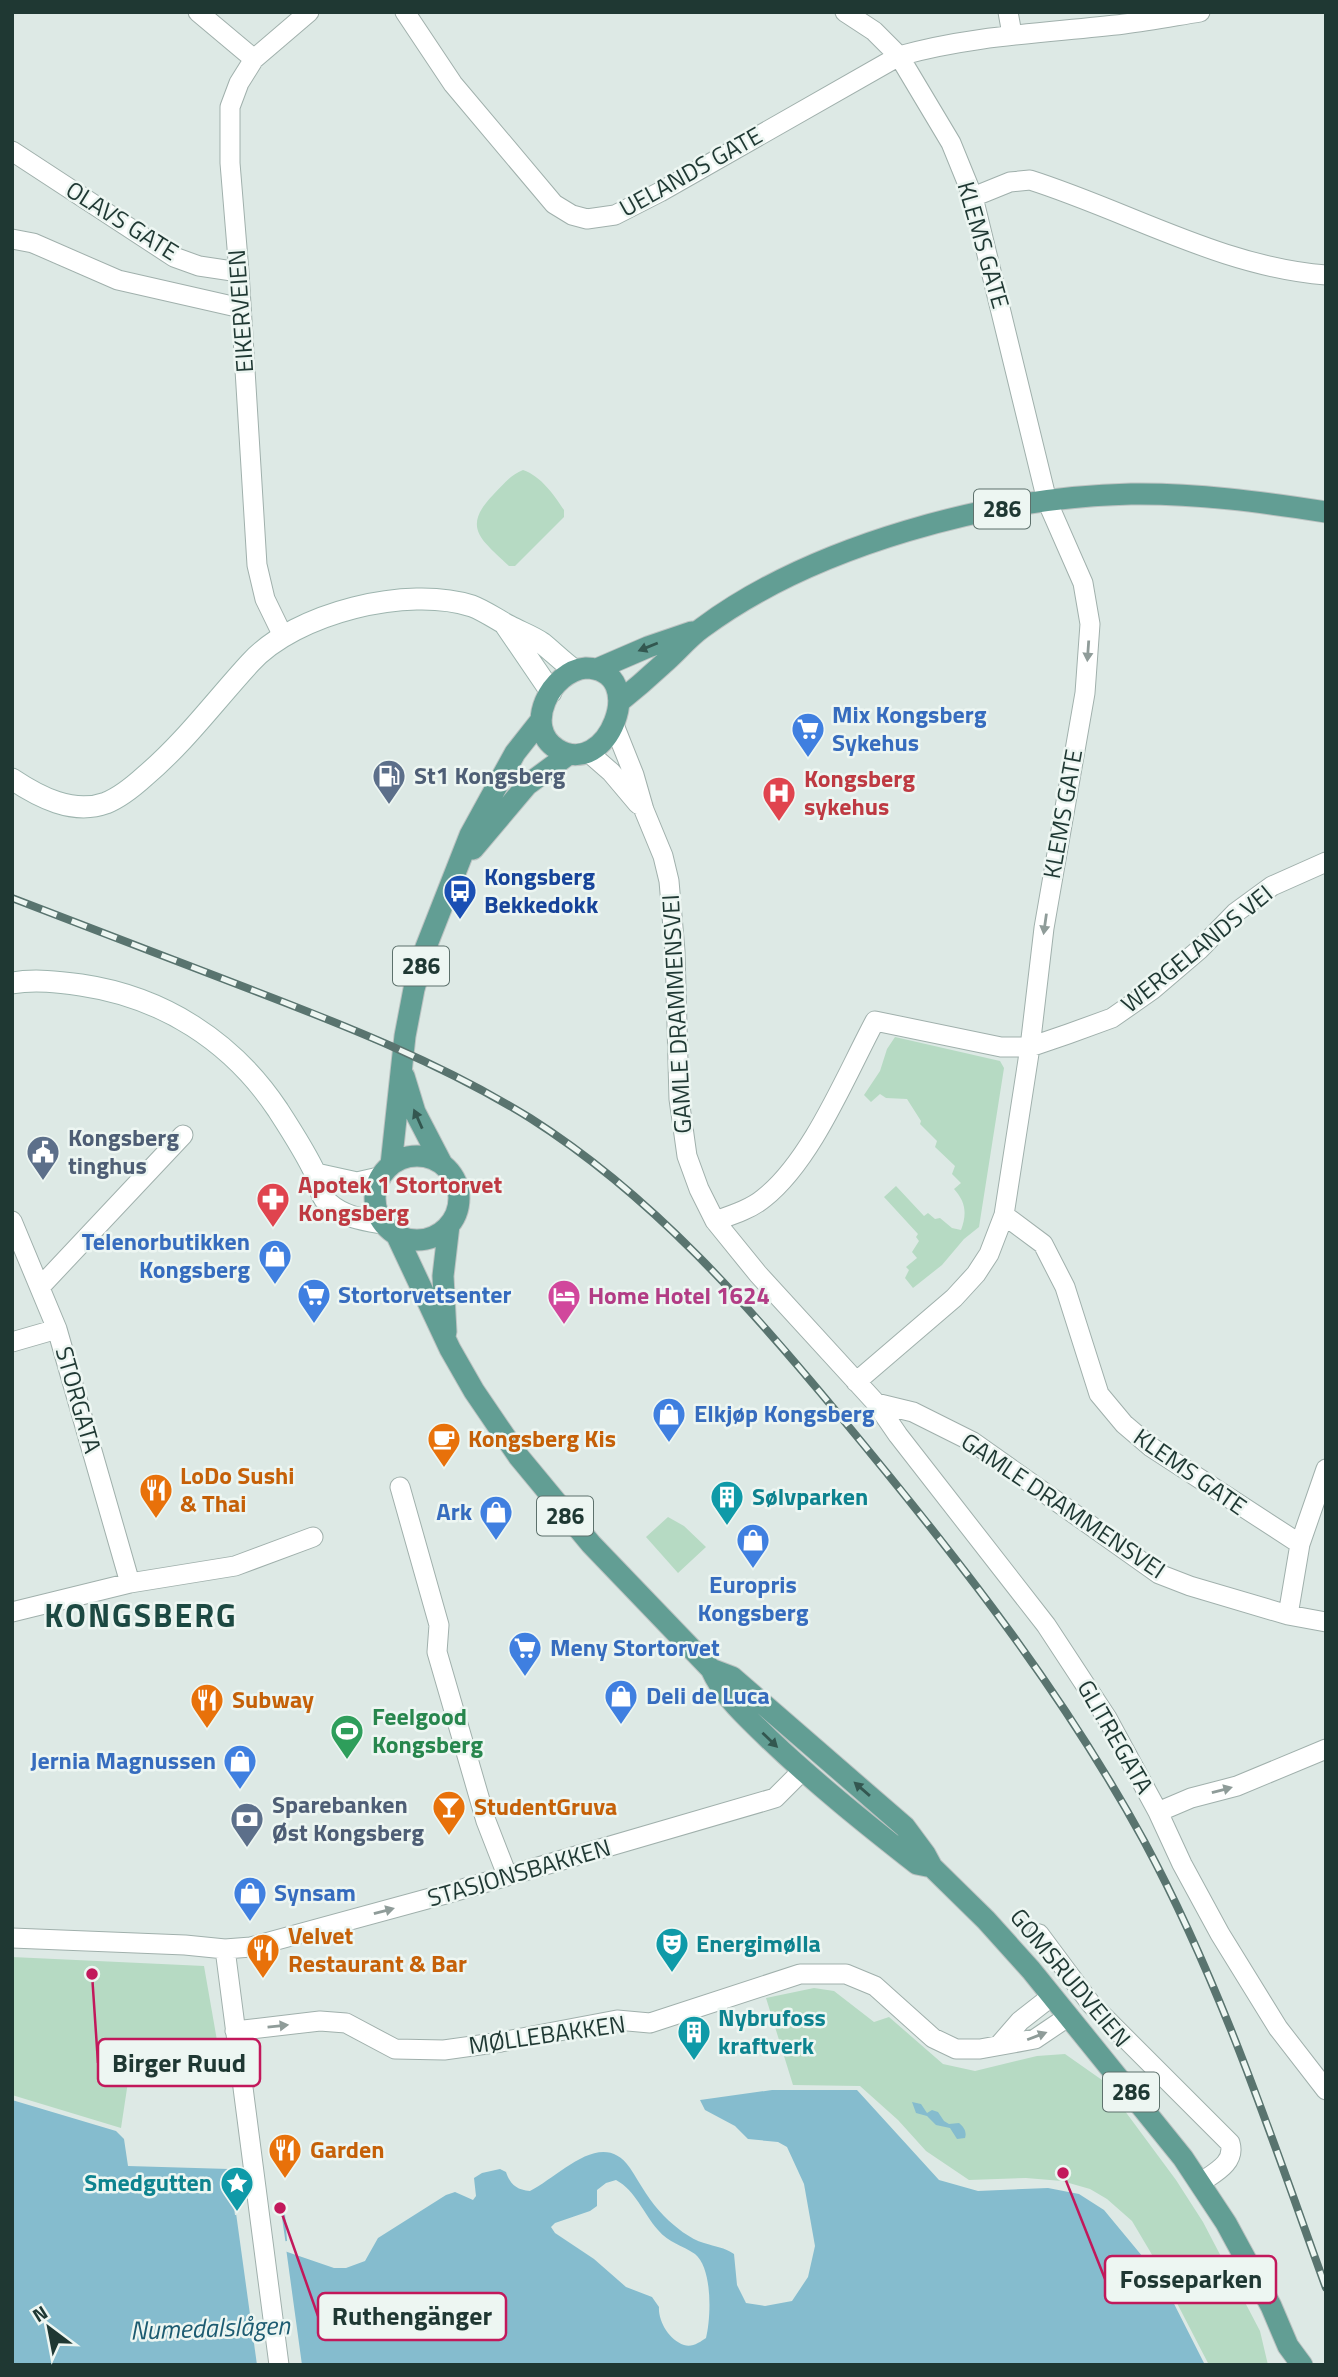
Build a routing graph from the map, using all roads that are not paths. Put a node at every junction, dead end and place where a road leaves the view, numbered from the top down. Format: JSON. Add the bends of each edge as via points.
{"nodes":[{"id":1,"x":198,"y":12,"type":"edge"},
{"id":2,"x":309,"y":12,"type":"edge"},
{"id":3,"x":405,"y":12,"type":"edge"},
{"id":4,"x":845,"y":12,"type":"edge"},
{"id":5,"x":1008,"y":12,"type":"edge"},
{"id":6,"x":1200,"y":12,"type":"edge"},
{"id":7,"x":1012,"y":34,"type":"junction"},
{"id":8,"x":899,"y":56,"type":"junction"},
{"id":9,"x":254,"y":59,"type":"junction"},
{"id":10,"x":12,"y":151,"type":"edge"},
{"id":11,"x":973,"y":197,"type":"junction"},
{"id":12,"x":12,"y":239,"type":"edge"},
{"id":13,"x":239,"y":272,"type":"junction"},
{"id":14,"x":1326,"y":275,"type":"edge"},
{"id":15,"x":241,"y":308,"type":"junction"},
{"id":16,"x":1047,"y":501,"type":"junction"},
{"id":17,"x":1326,"y":512,"type":"edge"},
{"id":18,"x":505,"y":624,"type":"junction"},
{"id":19,"x":701,"y":629,"type":"junction"},
{"id":20,"x":283,"y":636,"type":"junction"},
{"id":21,"x":597,"y":669,"type":"junction"},
{"id":22,"x":574,"y":670,"type":"junction"},
{"id":23,"x":551,"y":692,"type":"junction"},
{"id":24,"x":619,"y":702,"type":"junction"},
{"id":25,"x":541,"y":720,"type":"junction"},
{"id":26,"x":614,"y":725,"type":"junction"},
{"id":27,"x":579,"y":752,"type":"junction"},
{"id":28,"x":12,"y":779,"type":"edge"},
{"id":29,"x":644,"y":810,"type":"junction"},
{"id":30,"x":1326,"y":862,"type":"edge"},
{"id":31,"x":458,"y":866,"type":"junction"},
{"id":32,"x":12,"y":983,"type":"edge"},
{"id":33,"x":1030,"y":1047,"type":"junction"},
{"id":34,"x":402,"y":1070,"type":"junction"},
{"id":35,"x":183,"y":1135,"type":"dead end"},
{"id":36,"x":442,"y":1164,"type":"junction"},
{"id":37,"x":385,"y":1171,"type":"junction"},
{"id":38,"x":316,"y":1174,"type":"junction"},
{"id":39,"x":1004,"y":1215,"type":"junction"},
{"id":40,"x":715,"y":1221,"type":"junction"},
{"id":41,"x":12,"y":1222,"type":"edge"},
{"id":42,"x":449,"y":1225,"type":"junction"},
{"id":43,"x":389,"y":1230,"type":"junction"},
{"id":44,"x":41,"y":1286,"type":"junction"},
{"id":45,"x":57,"y":1329,"type":"junction"},
{"id":46,"x":447,"y":1341,"type":"junction"},
{"id":47,"x":12,"y":1342,"type":"edge"},
{"id":48,"x":856,"y":1382,"type":"junction"},
{"id":49,"x":876,"y":1403,"type":"junction"},
{"id":50,"x":1326,"y":1468,"type":"edge"},
{"id":51,"x":400,"y":1488,"type":"dead end"},
{"id":52,"x":313,"y":1537,"type":"dead end"},
{"id":53,"x":1300,"y":1544,"type":"junction"},
{"id":54,"x":130,"y":1583,"type":"junction"},
{"id":55,"x":12,"y":1612,"type":"edge"},
{"id":56,"x":1288,"y":1615,"type":"junction"},
{"id":57,"x":1326,"y":1622,"type":"edge"},
{"id":58,"x":711,"y":1669,"type":"junction"},
{"id":59,"x":1326,"y":1749,"type":"edge"},
{"id":60,"x":802,"y":1771,"type":"junction"},
{"id":61,"x":1158,"y":1812,"type":"junction"},
{"id":62,"x":932,"y":1867,"type":"junction"},
{"id":63,"x":507,"y":1875,"type":"junction"},
{"id":64,"x":1039,"y":1934,"type":"dead end"},
{"id":65,"x":12,"y":1938,"type":"edge"},
{"id":66,"x":225,"y":1949,"type":"junction"},
{"id":67,"x":1052,"y":1996,"type":"junction"},
{"id":68,"x":1069,"y":2016,"type":"junction"},
{"id":69,"x":235,"y":2031,"type":"junction"},
{"id":70,"x":1000,"y":2044,"type":"junction"},
{"id":71,"x":1326,"y":2090,"type":"edge"},
{"id":72,"x":1200,"y":2183,"type":"junction"},
{"id":73,"x":1288,"y":2356,"type":"edge"},
{"id":74,"x":279,"y":2365,"type":"edge"},
{"id":75,"x":1302,"y":2365,"type":"edge"}],
"edges":[{"from":1,"to":9,"type":"street"},
{"from":2,"to":9,"type":"street","name":"EIKERVEIEN"},
{"from":3,"to":8,"type":"street","name":"UELANDS GATE","via":[[453,84],[554,204],[587,219],[615,215],[660,192]]},
{"from":4,"to":8,"type":"street","name":"KLEMS GATE","via":[[874,31]]},
{"from":5,"to":7,"type":"street"},
{"from":6,"to":7,"type":"street","name":"UELANDS GATE"},
{"from":7,"to":8,"type":"street","name":"UELANDS GATE","via":[[937,45]]},
{"from":8,"to":11,"type":"street","name":"KLEMS GATE","via":[[951,143]]},
{"from":9,"to":13,"type":"street","name":"EIKERVEIEN","via":[[230,107]]},
{"from":10,"to":13,"type":"street","name":"OLAVS GATE","via":[[174,257]]},
{"from":11,"to":14,"type":"street","via":[[1010,182],[1030,180],[1252,262]]},
{"from":11,"to":16,"type":"street","name":"KLEMS GATE"},
{"from":12,"to":15,"type":"street","via":[[33,243],[118,280]]},
{"from":13,"to":15,"type":"street","name":"EIKERVEIEN"},
{"from":15,"to":20,"type":"street","name":"EIKERVEIEN","via":[[257,565],[265,599]]},
{"from":16,"to":17,"type":"main road","number":"286","via":[[1167,494]]},
{"from":16,"to":19,"type":"main road","number":"286","via":[[937,523],[848,551],[775,584]]},
{"from":16,"to":33,"type":"street","name":"KLEMS GATE","one_way":true,"via":[[1083,583],[1090,624],[1085,693],[1044,928]]},
{"from":18,"to":20,"type":"main road","via":[[458,602],[406,600],[318,620]]},
{"from":18,"to":22,"type":"main road","via":[[540,642]]},
{"from":18,"to":23,"type":"main road"},
{"from":19,"to":21,"type":"main road","number":"286","one_way":true},
{"from":19,"to":24,"type":"main road","number":"286"},
{"from":20,"to":28,"type":"main road","via":[[251,661],[157,766],[114,799],[92,806],[50,801]]},
{"from":21,"to":22,"type":"main road","number":"286"},
{"from":21,"to":24,"type":"main road","via":[[614,682]]},
{"from":22,"to":23,"type":"main road","number":"286"},
{"from":23,"to":25,"type":"main road","number":"286"},
{"from":24,"to":26,"type":"main road"},
{"from":25,"to":27,"type":"main road","via":[[549,742],[561,752]]},
{"from":25,"to":31,"type":"main road","number":"286","via":[[515,753]]},
{"from":26,"to":27,"type":"main road","number":"286","via":[[603,742]]},
{"from":26,"to":29,"type":"street","name":"GAMLE DRAMMENSVEI"},
{"from":27,"to":29,"type":"street","name":"GAMLE DRAMMENSVEI","via":[[611,772]]},
{"from":27,"to":31,"type":"main road","number":"286","via":[[527,785]]},
{"from":29,"to":40,"type":"street","name":"GAMLE DRAMMENSVEI","via":[[669,881],[676,951],[679,1099],[687,1156]]},
{"from":30,"to":33,"type":"street","name":"WERGELANDS VEI","via":[[1272,886],[1235,913],[1152,990],[1112,1018]]},
{"from":31,"to":34,"type":"main road","number":"286","via":[[414,989]]},
{"from":32,"to":38,"type":"main road","via":[[67,983],[116,992],[159,1007],[195,1027],[255,1080]]},
{"from":33,"to":39,"type":"street","name":"KLEMS GATE"},
{"from":33,"to":40,"type":"street","name":"WERGELANDS VEI","via":[[1000,1047],[875,1020],[794,1166],[763,1199]]},
{"from":36,"to":34,"type":"main road","number":"286","one_way":true,"via":[[415,1112]]},
{"from":34,"to":37,"type":"main road","number":"286"},
{"from":35,"to":44,"type":"street"},
{"from":36,"to":37,"type":"main road","via":[[422,1156],[400,1159]]},
{"from":36,"to":42,"type":"main road","number":"286","via":[[454,1179],[459,1198]]},
{"from":37,"to":38,"type":"main road","via":[[356,1183]]},
{"from":37,"to":43,"type":"main road","number":"286","via":[[374,1197],[378,1215]]},
{"from":38,"to":43,"type":"main road","via":[[330,1205]]},
{"from":39,"to":48,"type":"street","via":[[976,1274]]},
{"from":39,"to":53,"type":"street","name":"KLEMS GATE","via":[[1043,1244],[1065,1287],[1099,1394],[1124,1424],[1151,1447]]},
{"from":40,"to":48,"type":"street","name":"GAMLE DRAMMENSVEI"},
{"from":41,"to":44,"type":"street","name":"STORGATA"},
{"from":42,"to":43,"type":"main road","via":[[415,1241]]},
{"from":42,"to":46,"type":"main road","name":"GOMSRUDVEIEN","number":"286","via":[[443,1288]]},
{"from":43,"to":46,"type":"main road","name":"GOMSRUDVEIEN","number":"286"},
{"from":44,"to":45,"type":"street","name":"STORGATA"},
{"from":45,"to":47,"type":"street"},
{"from":45,"to":54,"type":"street","name":"STORGATA"},
{"from":46,"to":58,"type":"main road","name":"GOMSRUDVEIEN","number":"286","via":[[474,1391],[547,1494]]},
{"from":48,"to":49,"type":"street","name":"GAMLE DRAMMENSVEI"},
{"from":49,"to":56,"type":"street","name":"GAMLE DRAMMENSVEI","via":[[913,1412],[973,1442],[1159,1574]]},
{"from":49,"to":61,"type":"street","name":"GLITREGATA","via":[[1046,1625],[1107,1718]]},
{"from":50,"to":53,"type":"street"},
{"from":51,"to":63,"type":"street","via":[[439,1625],[438,1652],[486,1821]]},
{"from":52,"to":54,"type":"street","via":[[235,1566]]},
{"from":53,"to":56,"type":"street"},
{"from":54,"to":55,"type":"street"},
{"from":56,"to":57,"type":"street","name":"GAMLE DRAMMENSVEI"},
{"from":58,"to":60,"type":"main road","name":"GOMSRUDVEIEN","number":"286","one_way":true,"via":[[720,1688]]},
{"from":62,"to":58,"type":"main road","name":"GOMSRUDVEIEN","number":"286","one_way":true,"via":[[905,1827],[732,1677]]},
{"from":61,"to":59,"type":"street","one_way":true},
{"from":60,"to":62,"type":"main road","name":"GOMSRUDVEIEN","number":"286","via":[[917,1864]]},
{"from":60,"to":63,"type":"street","name":"STASJONSBAKKEN","via":[[775,1798]]},
{"from":61,"to":71,"type":"street","name":"GLITREGATA","via":[[1220,1934],[1278,2028]]},
{"from":62,"to":67,"type":"main road","name":"GOMSRUDVEIEN","number":"286"},
{"from":66,"to":63,"type":"street","name":"STASJONSBAKKEN","one_way":true,"via":[[251,1947]]},
{"from":64,"to":72,"type":"street","via":[[1091,2004],[1230,2143],[1227,2163]]},
{"from":65,"to":66,"type":"street","name":"STASJONSBAKKEN"},
{"from":66,"to":69,"type":"street"},
{"from":67,"to":68,"type":"main road","name":"GOMSRUDVEIEN","number":"286"},
{"from":67,"to":70,"type":"street"},
{"from":70,"to":68,"type":"street","name":"MØLLEBAKKEN","one_way":true,"via":[[1035,2039]]},
{"from":68,"to":72,"type":"main road","name":"GOMSRUDVEIEN","number":"286"},
{"from":69,"to":70,"type":"street","name":"MØLLEBAKKEN","one_way":true,"via":[[320,2021],[346,2023],[395,2049],[444,2050],[617,2020],[650,2023],[800,1973],[846,1974],[875,1986],[945,2046],[967,2051]]},
{"from":69,"to":74,"type":"street"},
{"from":72,"to":73,"type":"main road","name":"GOMSRUDVEIEN","number":"286","via":[[1254,2274]]},
{"from":73,"to":75,"type":"main road","name":"GOMSRUDVEIEN","number":"286"}]}
